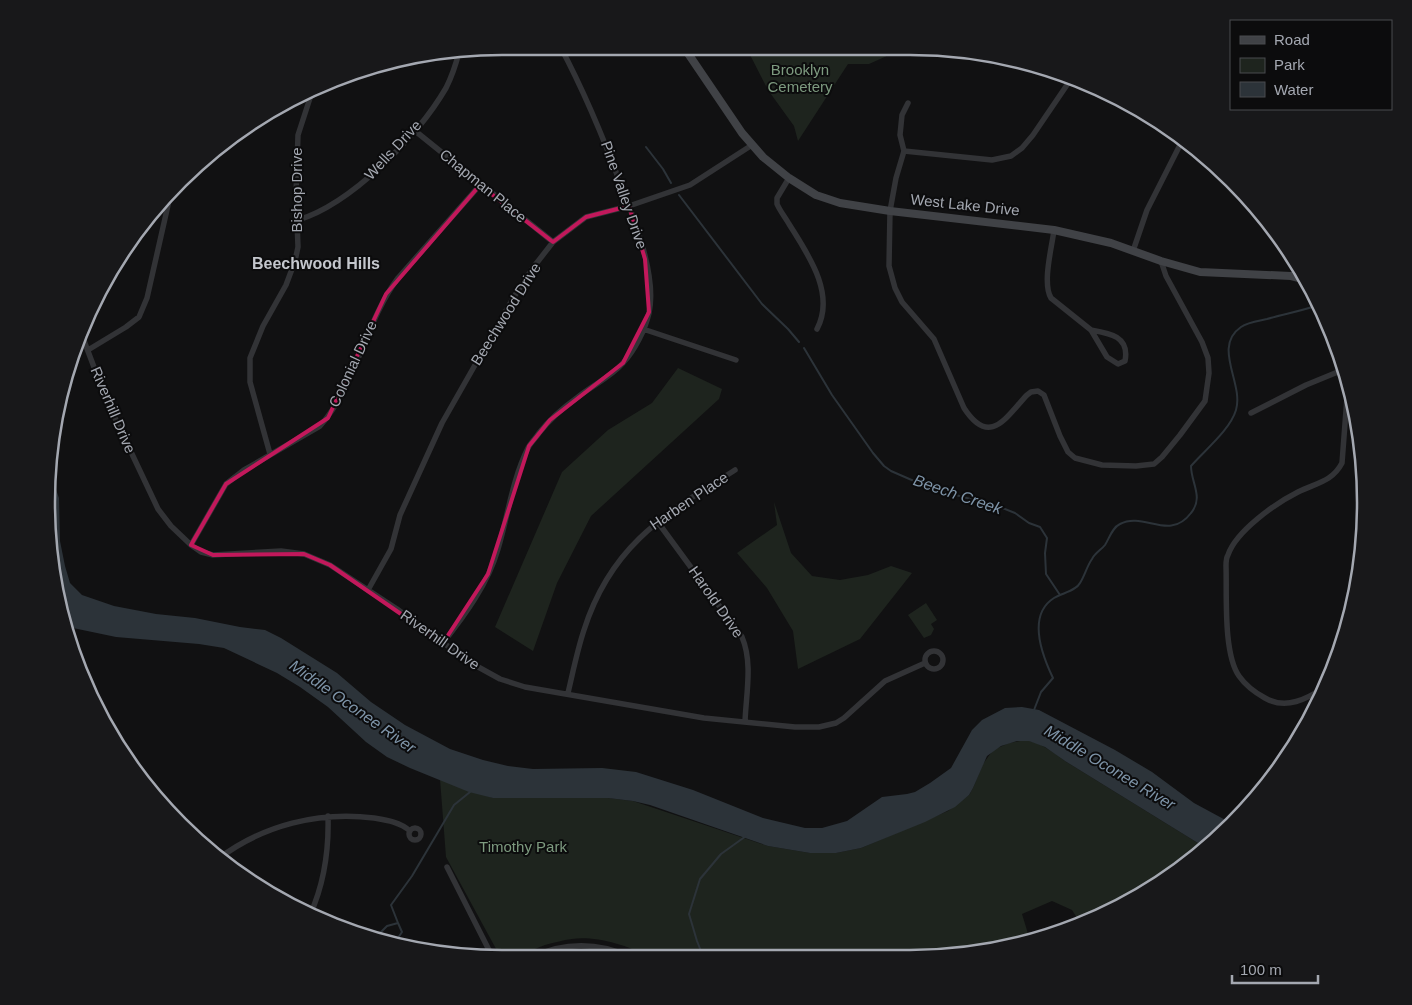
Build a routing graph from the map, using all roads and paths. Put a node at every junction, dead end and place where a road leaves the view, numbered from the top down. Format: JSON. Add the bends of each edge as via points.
{"nodes":[{"id":1,"x":564,"y":55,"type":"edge"},
{"id":2,"x":689,"y":55,"type":"edge"},
{"id":3,"x":457,"y":58,"type":"edge"},
{"id":4,"x":1068,"y":84,"type":"edge"},
{"id":5,"x":311,"y":98,"type":"edge"},
{"id":6,"x":908,"y":103,"type":"dead end"},
{"id":7,"x":414,"y":130,"type":"junction"},
{"id":8,"x":1180,"y":145,"type":"edge"},
{"id":9,"x":752,"y":146,"type":"junction"},
{"id":10,"x":904,"y":151,"type":"junction"},
{"id":11,"x":789,"y":178,"type":"junction"},
{"id":12,"x":480,"y":184,"type":"junction"},
{"id":13,"x":168,"y":205,"type":"edge"},
{"id":14,"x":629,"y":206,"type":"junction"},
{"id":15,"x":890,"y":211,"type":"junction"},
{"id":16,"x":298,"y":220,"type":"junction"},
{"id":17,"x":1054,"y":230,"type":"junction"},
{"id":18,"x":553,"y":242,"type":"junction"},
{"id":19,"x":1133,"y":251,"type":"junction"},
{"id":20,"x":1161,"y":261,"type":"junction"},
{"id":21,"x":1296,"y":277,"type":"edge"},
{"id":22,"x":816,"y":328,"type":"dead end"},
{"id":23,"x":643,"y":329,"type":"junction"},
{"id":24,"x":1090,"y":330,"type":"junction"},
{"id":25,"x":85,"y":342,"type":"edge"},
{"id":26,"x":88,"y":350,"type":"junction"},
{"id":27,"x":736,"y":360,"type":"dead end"},
{"id":28,"x":1337,"y":372,"type":"edge"},
{"id":29,"x":1347,"y":411,"type":"edge"},
{"id":30,"x":1252,"y":413,"type":"dead end"},
{"id":31,"x":270,"y":454,"type":"junction"},
{"id":32,"x":735,"y":470,"type":"dead end"},
{"id":33,"x":657,"y":521,"type":"junction"},
{"id":34,"x":191,"y":545,"type":"junction"},
{"id":35,"x":368,"y":590,"type":"junction"},
{"id":36,"x":443,"y":643,"type":"junction"},
{"id":37,"x":925,"y":664,"type":"dead end"},
{"id":38,"x":568,"y":693,"type":"junction"},
{"id":39,"x":1313,"y":695,"type":"edge"},
{"id":40,"x":745,"y":722,"type":"junction"},
{"id":41,"x":328,"y":816,"type":"junction"},
{"id":42,"x":410,"y":830,"type":"dead end"},
{"id":43,"x":225,"y":854,"type":"edge"},
{"id":44,"x":447,"y":867,"type":"dead end"},
{"id":45,"x":313,"y":907,"type":"edge"},
{"id":46,"x":489,"y":950,"type":"edge"},
{"id":47,"x":551,"y":950,"type":"edge"},
{"id":48,"x":608,"y":950,"type":"edge"}],
"edges":[{"from":1,"to":14,"type":"street","name":"Pine Valley Drive","via":[[602,132]]},
{"from":2,"to":9,"type":"main road","name":"West Lake Drive"},
{"from":3,"to":7,"type":"street","name":"Wells Drive","via":[[446,87]]},
{"from":4,"to":10,"type":"street","via":[[1033,135],[1011,156],[992,160]]},
{"from":5,"to":16,"type":"street","name":"Bishop Drive","via":[[298,135]]},
{"from":6,"to":10,"type":"street","via":[[902,115],[900,135]]},
{"from":7,"to":12,"type":"street","name":"Chapman Place"},
{"from":7,"to":16,"type":"street","name":"Wells Drive","via":[[359,186],[336,203]]},
{"from":8,"to":19,"type":"street","via":[[1147,210]]},
{"from":9,"to":11,"type":"main road","name":"West Lake Drive"},
{"from":9,"to":14,"type":"street","name":"Beechwood Drive","via":[[690,185]]},
{"from":10,"to":15,"type":"street"},
{"from":11,"to":15,"type":"main road","name":"West Lake Drive","via":[[806,190],[828,199]]},
{"from":11,"to":22,"type":"street","via":[[777,198],[777,204],[817,275],[824,308]]},
{"from":12,"to":18,"type":"street","name":"Chapman Place"},
{"from":12,"to":31,"type":"street","name":"Colonial Drive","via":[[386,294],[328,418],[312,432]]},
{"from":13,"to":26,"type":"street","via":[[147,298],[139,317]]},
{"from":14,"to":18,"type":"street","name":"Beechwood Drive","via":[[586,218]]},
{"from":14,"to":23,"type":"street","name":"Pine Valley Drive","via":[[641,239],[650,289],[649,312]]},
{"from":15,"to":17,"type":"main road","name":"West Lake Drive"},
{"from":15,"to":20,"type":"street","via":[[889,266],[895,288],[902,302],[934,340],[970,418],[980,427],[998,425],[1027,395],[1038,391],[1044,395],[1068,452],[1075,458],[1102,465],[1154,464],[1205,401],[1208,358]]},
{"from":16,"to":31,"type":"street","name":"Bishop Drive","via":[[295,261],[255,344],[249,369]]},
{"from":17,"to":19,"type":"main road","name":"West Lake Drive"},
{"from":17,"to":24,"type":"street","via":[[1048,292]]},
{"from":18,"to":35,"type":"street","name":"Beechwood Drive","via":[[512,300],[442,423],[400,515],[391,549]]},
{"from":19,"to":20,"type":"main road","name":"West Lake Drive"},
{"from":20,"to":21,"type":"main road","name":"West Lake Drive","via":[[1200,272]]},
{"from":23,"to":27,"type":"street"},
{"from":23,"to":36,"type":"street","name":"Pine Valley Drive","via":[[623,363],[550,420],[529,446],[488,574],[466,613]]},
{"from":24,"to":24,"type":"street","via":[[1106,357],[1118,364],[1125,361],[1121,340]]},
{"from":25,"to":26,"type":"street","name":"Riverhill Drive"},
{"from":26,"to":34,"type":"street","name":"Riverhill Drive","via":[[106,399],[158,509]]},
{"from":28,"to":30,"type":"street"},
{"from":29,"to":39,"type":"street","via":[[1342,463],[1337,472],[1279,503],[1243,532],[1227,555],[1229,646],[1237,673],[1247,687],[1271,702],[1299,702]]},
{"from":31,"to":34,"type":"street","name":"Colonial Drive","via":[[226,484]]},
{"from":32,"to":33,"type":"street","name":"Harben Place"},
{"from":33,"to":38,"type":"street","name":"Harben Place","via":[[625,552],[596,599],[584,630]]},
{"from":33,"to":40,"type":"street","name":"Harold Drive","via":[[744,642],[749,658]]},
{"from":34,"to":35,"type":"street","name":"Riverhill Drive","via":[[213,555],[304,554],[330,565]]},
{"from":35,"to":36,"type":"street","name":"Riverhill Drive"},
{"from":36,"to":38,"type":"street","name":"Riverhill Drive","via":[[500,679],[524,687]]},
{"from":37,"to":40,"type":"street","name":"Riverhill Drive","via":[[885,681],[836,723],[795,727]]},
{"from":38,"to":40,"type":"street","name":"Riverhill Drive","via":[[704,718]]},
{"from":41,"to":42,"type":"street","via":[[378,819]]},
{"from":41,"to":43,"type":"street","via":[[283,825]]},
{"from":41,"to":45,"type":"street","via":[[325,871]]},
{"from":44,"to":46,"type":"street"},
{"from":47,"to":48,"type":"street","via":[[575,946]]}]}
